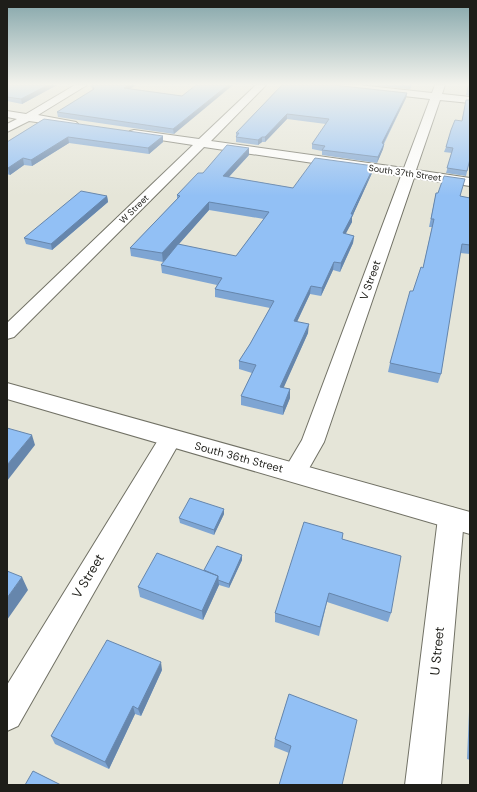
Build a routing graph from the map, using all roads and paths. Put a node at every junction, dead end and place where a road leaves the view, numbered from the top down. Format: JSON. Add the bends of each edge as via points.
{"nodes":[{"id":1,"x":19,"y":122,"type":"edge"},
{"id":2,"x":61,"y":122,"type":"edge"},
{"id":3,"x":223,"y":122,"type":"edge"},
{"id":4,"x":427,"y":122,"type":"edge"},
{"id":5,"x":81,"y":125,"type":"edge"},
{"id":6,"x":7,"y":129,"type":"edge"},
{"id":7,"x":126,"y":132,"type":"edge"},
{"id":8,"x":202,"y":143,"type":"junction"},
{"id":9,"x":408,"y":173,"type":"junction"},
{"id":10,"x":470,"y":182,"type":"edge"},
{"id":11,"x":7,"y":333,"type":"edge"},
{"id":12,"x":7,"y":391,"type":"edge"},
{"id":13,"x":171,"y":438,"type":"junction"},
{"id":14,"x":295,"y":472,"type":"junction"},
{"id":15,"x":461,"y":520,"type":"edge"},
{"id":16,"x":7,"y":715,"type":"edge"},
{"id":17,"x":423,"y":785,"type":"edge"}],
"edges":[{"from":1,"to":6,"type":"street"},
{"from":2,"to":5,"type":"street"},
{"from":3,"to":8,"type":"street","name":"W Street"},
{"from":4,"to":9,"type":"street","name":"V Street"},
{"from":7,"to":8,"type":"street","name":"South 37th Street"},
{"from":8,"to":9,"type":"street","name":"South 37th Street"},
{"from":8,"to":11,"type":"street","name":"W Street"},
{"from":9,"to":10,"type":"street","name":"South 37th Street"},
{"from":9,"to":14,"type":"street","name":"V Street","via":[[313,442]]},
{"from":12,"to":13,"type":"main road","name":"South 36th Street"},
{"from":13,"to":14,"type":"main road","name":"South 36th Street"},
{"from":13,"to":16,"type":"street","name":"V Street"},
{"from":14,"to":15,"type":"main road","name":"South 36th Street"},
{"from":15,"to":17,"type":"street","name":"U Street"}]}
